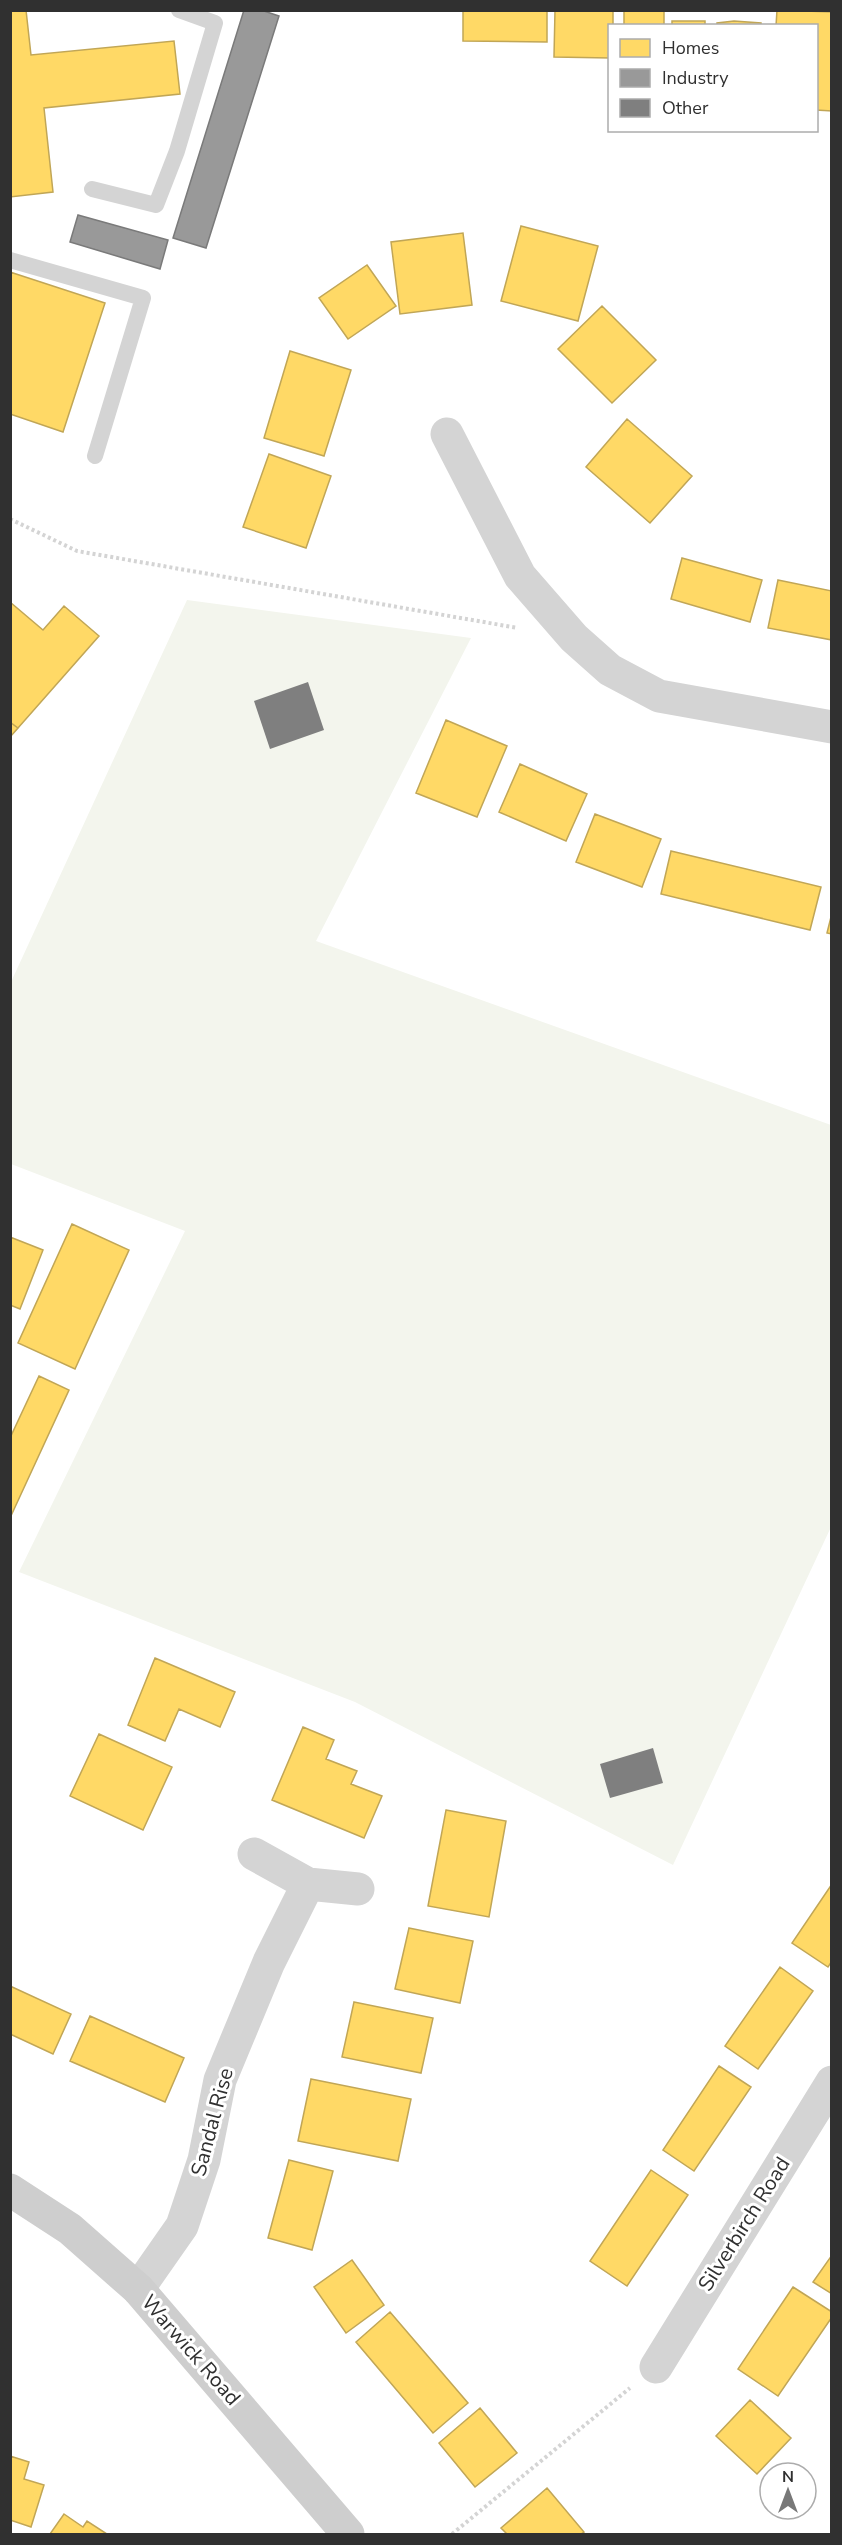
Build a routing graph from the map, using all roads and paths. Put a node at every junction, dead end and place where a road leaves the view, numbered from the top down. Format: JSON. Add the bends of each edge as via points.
{"nodes":[{"id":1,"x":178,"y":10,"type":"edge"},
{"id":2,"x":92,"y":189,"type":"dead end"},
{"id":3,"x":10,"y":260,"type":"edge"},
{"id":4,"x":447,"y":434,"type":"dead end"},
{"id":5,"x":95,"y":456,"type":"dead end"},
{"id":6,"x":10,"y":519,"type":"edge"},
{"id":7,"x":574,"y":638,"type":"junction"},
{"id":8,"x":831,"y":727,"type":"edge"},
{"id":9,"x":254,"y":1854,"type":"dead end"},
{"id":10,"x":308,"y":1884,"type":"junction"},
{"id":11,"x":358,"y":1889,"type":"dead end"},
{"id":12,"x":831,"y":2082,"type":"edge"},
{"id":13,"x":10,"y":2190,"type":"edge"},
{"id":14,"x":138,"y":2289,"type":"junction"},
{"id":15,"x":656,"y":2367,"type":"joint"},
{"id":16,"x":348,"y":2535,"type":"edge"},
{"id":17,"x":452,"y":2535,"type":"edge"}],
"edges":[{"from":1,"to":2,"type":"lane","via":[[215,23],[177,151],[156,205]]},
{"from":3,"to":5,"type":"lane","via":[[143,298]]},
{"from":4,"to":7,"type":"street","via":[[520,576]]},
{"from":6,"to":7,"type":"path","via":[[77,551]]},
{"from":7,"to":8,"type":"street","via":[[610,670],[659,696]]},
{"from":9,"to":10,"type":"street"},
{"from":10,"to":11,"type":"street"},
{"from":10,"to":14,"type":"street","name":"Sandal Rise","via":[[269,1962],[220,2080],[204,2160],[182,2226]]},
{"from":12,"to":15,"type":"street","name":"Silverbirch Road"},
{"from":13,"to":14,"type":"main road","name":"Warwick Road","via":[[70,2229]]},
{"from":14,"to":16,"type":"main road","name":"Warwick Road"},
{"from":15,"to":17,"type":"path"}]}
